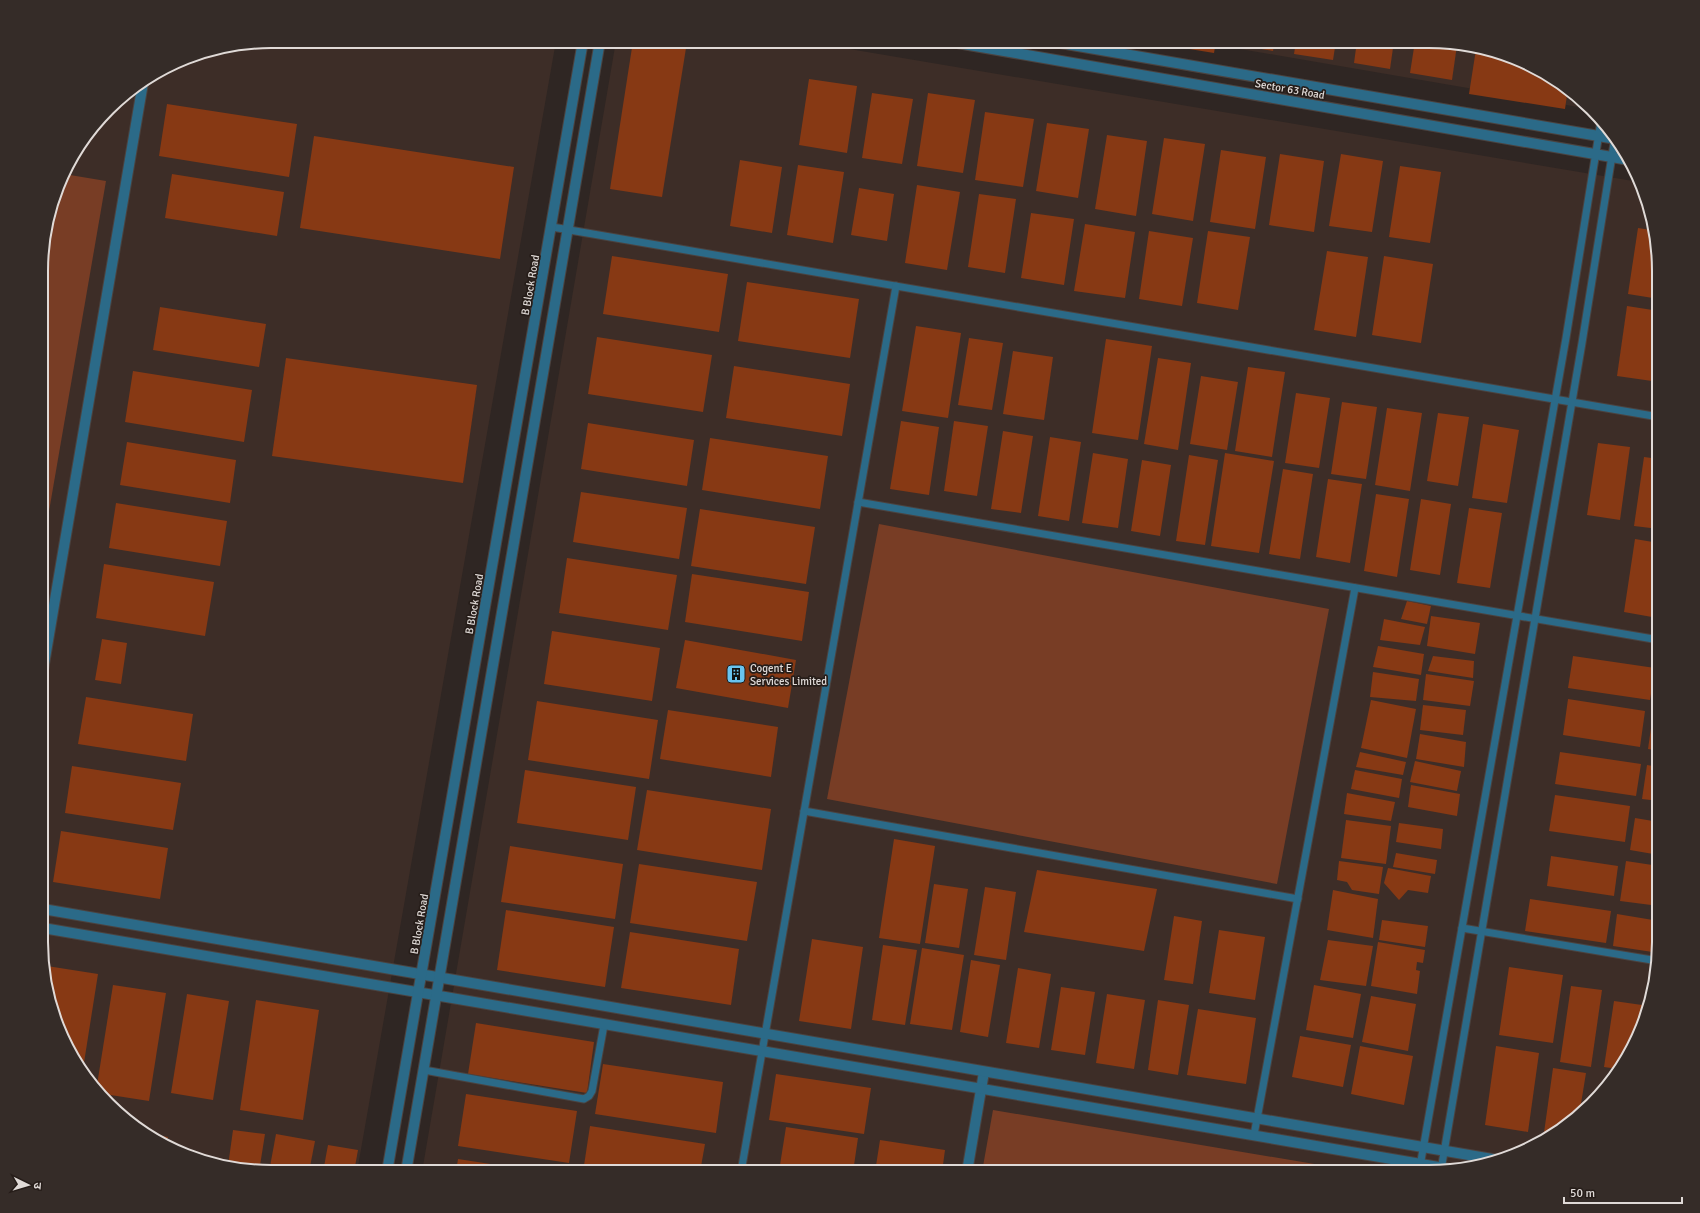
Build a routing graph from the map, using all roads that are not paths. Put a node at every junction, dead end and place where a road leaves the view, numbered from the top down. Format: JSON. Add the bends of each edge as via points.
{"nodes":[{"id":1,"x":582,"y":48,"type":"edge"},
{"id":2,"x":599,"y":48,"type":"edge"},
{"id":3,"x":986,"y":48,"type":"edge"},
{"id":4,"x":1090,"y":48,"type":"edge"},
{"id":5,"x":143,"y":89,"type":"edge"},
{"id":6,"x":1600,"y":127,"type":"edge"},
{"id":7,"x":1598,"y":136,"type":"junction"},
{"id":8,"x":1607,"y":137,"type":"edge"},
{"id":9,"x":1614,"y":146,"type":"edge"},
{"id":10,"x":1596,"y":154,"type":"junction"},
{"id":11,"x":1612,"y":157,"type":"junction"},
{"id":12,"x":1621,"y":159,"type":"edge"},
{"id":13,"x":552,"y":227,"type":"junction"},
{"id":14,"x":569,"y":230,"type":"junction"},
{"id":15,"x":896,"y":286,"type":"junction"},
{"id":16,"x":1555,"y":399,"type":"junction"},
{"id":17,"x":1572,"y":402,"type":"junction"},
{"id":18,"x":1652,"y":415,"type":"edge"},
{"id":19,"x":858,"y":502,"type":"junction"},
{"id":20,"x":1355,"y":588,"type":"junction"},
{"id":21,"x":1517,"y":616,"type":"junction"},
{"id":22,"x":48,"y":617,"type":"edge"},
{"id":23,"x":1535,"y":619,"type":"junction"},
{"id":24,"x":1652,"y":639,"type":"edge"},
{"id":25,"x":804,"y":811,"type":"junction"},
{"id":26,"x":1298,"y":899,"type":"junction"},
{"id":27,"x":48,"y":910,"type":"edge"},
{"id":28,"x":1462,"y":928,"type":"junction"},
{"id":29,"x":48,"y":929,"type":"edge"},
{"id":30,"x":1482,"y":931,"type":"junction"},
{"id":31,"x":1651,"y":960,"type":"edge"},
{"id":32,"x":422,"y":974,"type":"junction"},
{"id":33,"x":441,"y":978,"type":"junction"},
{"id":34,"x":419,"y":992,"type":"junction"},
{"id":35,"x":437,"y":996,"type":"junction"},
{"id":36,"x":604,"y":1025,"type":"junction"},
{"id":37,"x":765,"y":1034,"type":"junction"},
{"id":38,"x":762,"y":1051,"type":"junction"},
{"id":39,"x":424,"y":1070,"type":"junction"},
{"id":40,"x":984,"y":1072,"type":"junction"},
{"id":41,"x":981,"y":1088,"type":"junction"},
{"id":42,"x":1257,"y":1119,"type":"junction"},
{"id":43,"x":1254,"y":1135,"type":"junction"},
{"id":44,"x":1423,"y":1147,"type":"junction"},
{"id":45,"x":1444,"y":1151,"type":"junction"},
{"id":46,"x":1484,"y":1158,"type":"edge"},
{"id":47,"x":388,"y":1165,"type":"edge"},
{"id":48,"x":407,"y":1165,"type":"edge"},
{"id":49,"x":742,"y":1165,"type":"edge"},
{"id":50,"x":968,"y":1165,"type":"edge"},
{"id":51,"x":1405,"y":1165,"type":"edge"},
{"id":52,"x":1420,"y":1165,"type":"edge"},
{"id":53,"x":1444,"y":1165,"type":"edge"}],
"edges":[{"from":1,"to":13,"type":"street","name":"B Block Road"},
{"from":2,"to":14,"type":"street"},
{"from":3,"to":10,"type":"street","name":"Sector 63 Road"},
{"from":4,"to":7,"type":"street","name":"Sector 63 Road"},
{"from":5,"to":22,"type":"street"},
{"from":6,"to":7,"type":"lane"},
{"from":7,"to":8,"type":"street","name":"Sector 63 Road"},
{"from":7,"to":10,"type":"lane"},
{"from":9,"to":11,"type":"lane"},
{"from":10,"to":11,"type":"street","name":"Sector 63 Road"},
{"from":10,"to":16,"type":"lane"},
{"from":11,"to":12,"type":"street","name":"Sector 63 Road"},
{"from":11,"to":17,"type":"lane"},
{"from":13,"to":14,"type":"lane"},
{"from":13,"to":32,"type":"street","name":"B Block Road"},
{"from":14,"to":15,"type":"lane"},
{"from":14,"to":33,"type":"street"},
{"from":15,"to":16,"type":"lane"},
{"from":15,"to":19,"type":"lane"},
{"from":16,"to":17,"type":"lane"},
{"from":16,"to":21,"type":"lane"},
{"from":17,"to":18,"type":"lane"},
{"from":17,"to":23,"type":"lane"},
{"from":19,"to":20,"type":"lane"},
{"from":19,"to":25,"type":"lane"},
{"from":20,"to":21,"type":"lane"},
{"from":20,"to":26,"type":"lane"},
{"from":21,"to":23,"type":"lane"},
{"from":21,"to":28,"type":"lane"},
{"from":23,"to":24,"type":"lane"},
{"from":23,"to":30,"type":"lane"},
{"from":25,"to":26,"type":"lane"},
{"from":25,"to":37,"type":"lane"},
{"from":26,"to":42,"type":"lane"},
{"from":27,"to":32,"type":"street"},
{"from":28,"to":30,"type":"lane"},
{"from":28,"to":44,"type":"lane"},
{"from":29,"to":34,"type":"street"},
{"from":30,"to":31,"type":"lane"},
{"from":30,"to":45,"type":"lane"},
{"from":32,"to":33,"type":"street"},
{"from":32,"to":34,"type":"street","name":"B Block Road"},
{"from":33,"to":35,"type":"street"},
{"from":33,"to":37,"type":"street"},
{"from":34,"to":35,"type":"street"},
{"from":34,"to":47,"type":"street","name":"B Block Road"},
{"from":35,"to":36,"type":"street"},
{"from":35,"to":39,"type":"street"},
{"from":36,"to":38,"type":"street"},
{"from":36,"to":39,"type":"lane","via":[[592,1091],[584,1099]]},
{"from":37,"to":38,"type":"lane"},
{"from":37,"to":40,"type":"street"},
{"from":38,"to":41,"type":"street"},
{"from":38,"to":49,"type":"lane"},
{"from":39,"to":48,"type":"street"},
{"from":40,"to":41,"type":"street"},
{"from":40,"to":42,"type":"street"},
{"from":41,"to":43,"type":"street"},
{"from":41,"to":50,"type":"street"},
{"from":42,"to":43,"type":"lane"},
{"from":42,"to":44,"type":"street"},
{"from":43,"to":51,"type":"street"},
{"from":44,"to":45,"type":"street"},
{"from":44,"to":52,"type":"lane"},
{"from":45,"to":46,"type":"street"},
{"from":45,"to":53,"type":"lane"}]}
